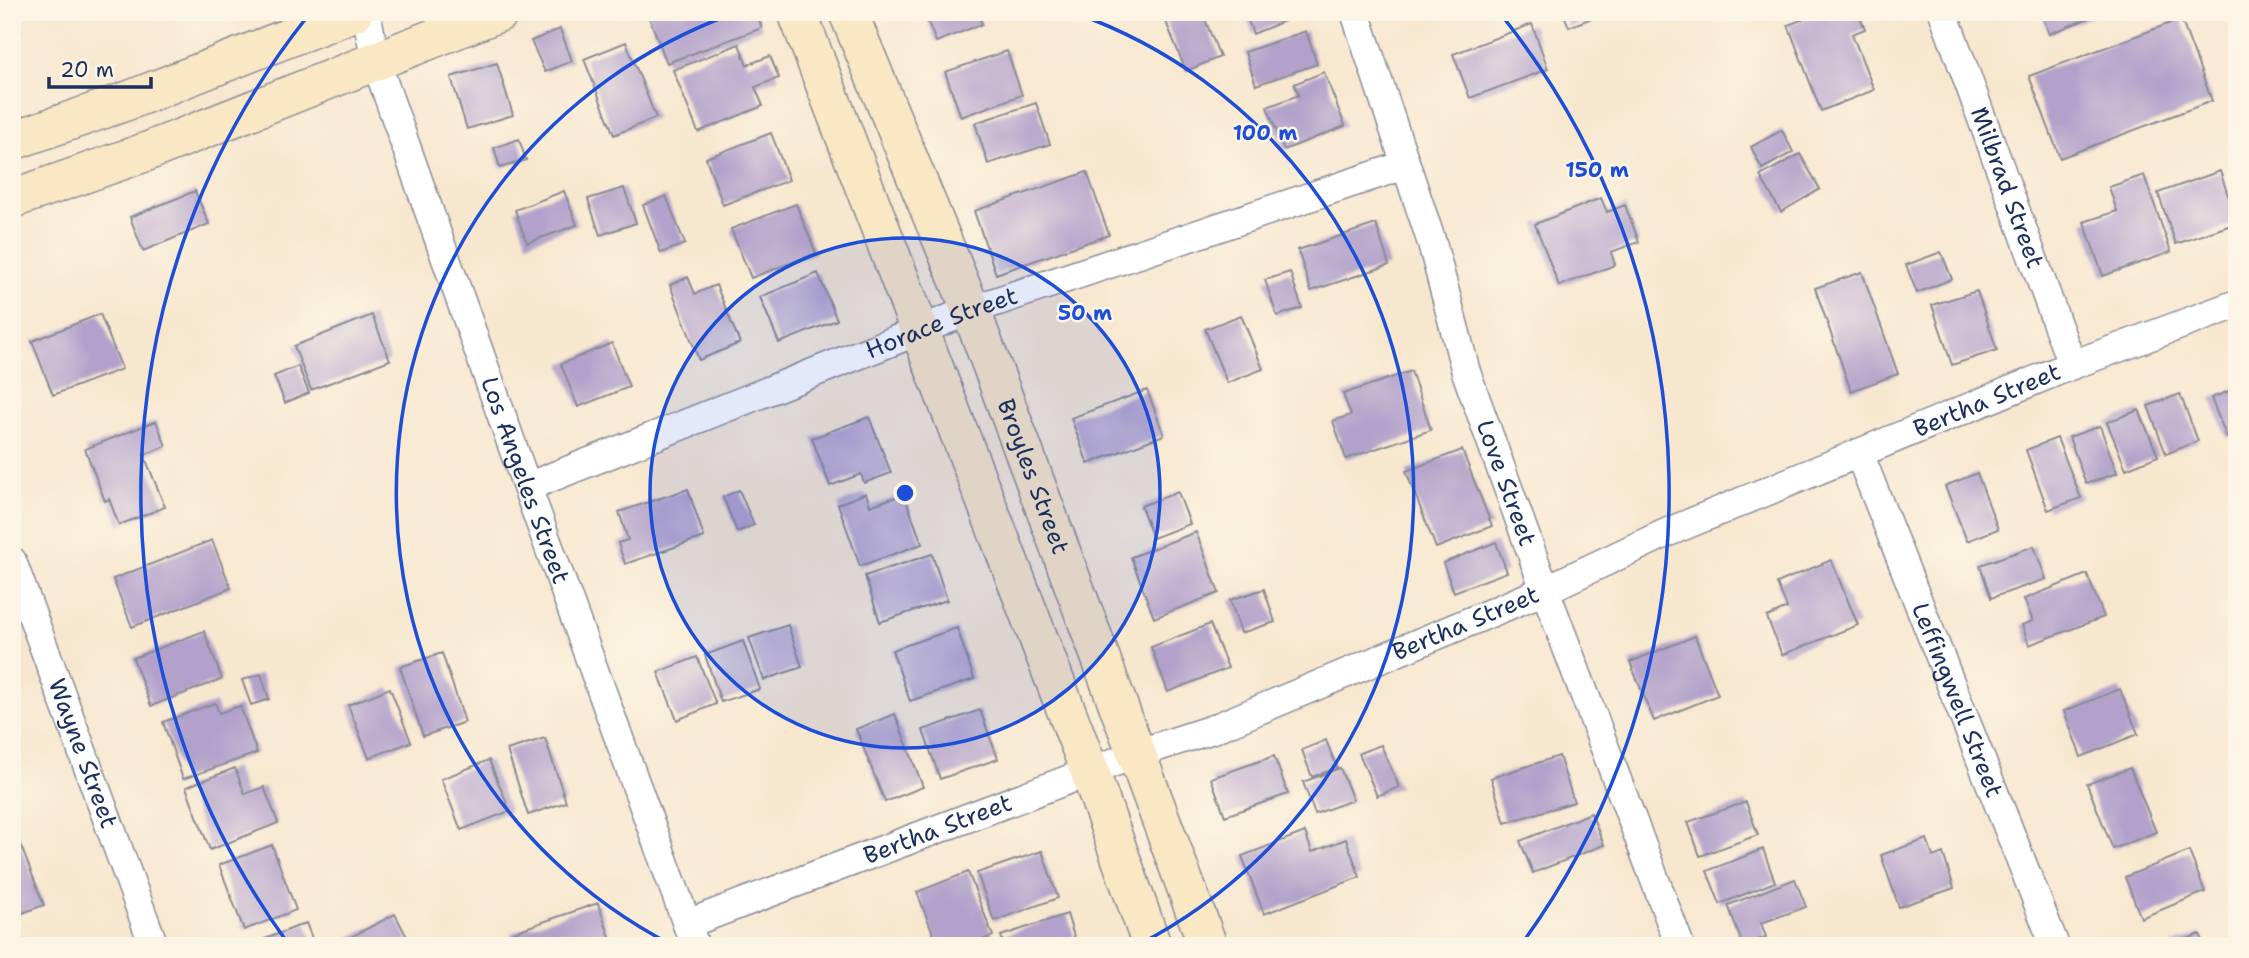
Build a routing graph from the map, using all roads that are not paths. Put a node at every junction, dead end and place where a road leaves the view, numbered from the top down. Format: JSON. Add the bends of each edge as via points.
{"nodes":[{"id":1,"x":354,"y":12,"type":"edge"},
{"id":2,"x":366,"y":12,"type":"edge"},
{"id":3,"x":500,"y":12,"type":"edge"},
{"id":4,"x":797,"y":12,"type":"edge"},
{"id":5,"x":848,"y":12,"type":"edge"},
{"id":6,"x":1355,"y":12,"type":"edge"},
{"id":7,"x":1943,"y":12,"type":"edge"},
{"id":8,"x":376,"y":62,"type":"junction"},
{"id":9,"x":12,"y":141,"type":"edge"},
{"id":10,"x":1405,"y":165,"type":"junction"},
{"id":11,"x":12,"y":199,"type":"edge"},
{"id":12,"x":2237,"y":304,"type":"edge"},
{"id":13,"x":971,"y":310,"type":"junction"},
{"id":14,"x":918,"y":331,"type":"junction"},
{"id":15,"x":2072,"y":365,"type":"junction"},
{"id":16,"x":1858,"y":453,"type":"junction"},
{"id":17,"x":527,"y":487,"type":"junction"},
{"id":18,"x":12,"y":561,"type":"edge"},
{"id":19,"x":1545,"y":590,"type":"junction"},
{"id":20,"x":1136,"y":754,"type":"junction"},
{"id":21,"x":1090,"y":772,"type":"junction"},
{"id":22,"x":691,"y":935,"type":"edge"},
{"id":23,"x":154,"y":946,"type":"edge"},
{"id":24,"x":1153,"y":946,"type":"edge"},
{"id":25,"x":1208,"y":946,"type":"edge"},
{"id":26,"x":1680,"y":946,"type":"edge"},
{"id":27,"x":2054,"y":946,"type":"edge"}],
"edges":[{"from":1,"to":9,"type":"main road"},
{"from":2,"to":8,"type":"street","name":"Los Angeles Street"},
{"from":3,"to":8,"type":"main road"},
{"from":4,"to":14,"type":"main road"},
{"from":5,"to":13,"type":"main road","name":"Broyles Street"},
{"from":6,"to":10,"type":"street","name":"Love Street"},
{"from":7,"to":15,"type":"street","name":"Milbrad Street"},
{"from":8,"to":11,"type":"main road"},
{"from":8,"to":17,"type":"street","name":"Los Angeles Street"},
{"from":10,"to":13,"type":"street","name":"Horace Street"},
{"from":10,"to":19,"type":"street","name":"Love Street","via":[[1432,243],[1466,372]]},
{"from":12,"to":15,"type":"street","name":"Bertha Street"},
{"from":13,"to":14,"type":"street","name":"Horace Street"},
{"from":13,"to":20,"type":"main road","name":"Broyles Street"},
{"from":14,"to":17,"type":"street","name":"Horace Street"},
{"from":14,"to":21,"type":"main road"},
{"from":15,"to":16,"type":"street","name":"Bertha Street"},
{"from":16,"to":19,"type":"street","name":"Bertha Street","via":[[1666,533]]},
{"from":16,"to":27,"type":"street","name":"Leffingwell Street"},
{"from":17,"to":22,"type":"street","name":"Los Angeles Street"},
{"from":18,"to":23,"type":"street","name":"Wayne Street"},
{"from":19,"to":20,"type":"street","name":"Bertha Street","via":[[1213,729]]},
{"from":19,"to":26,"type":"street","name":"Love Street"},
{"from":20,"to":21,"type":"street","name":"Bertha Street"},
{"from":20,"to":25,"type":"main road","name":"Broyles Street"},
{"from":21,"to":22,"type":"street","name":"Bertha Street"},
{"from":21,"to":24,"type":"main road"}]}
